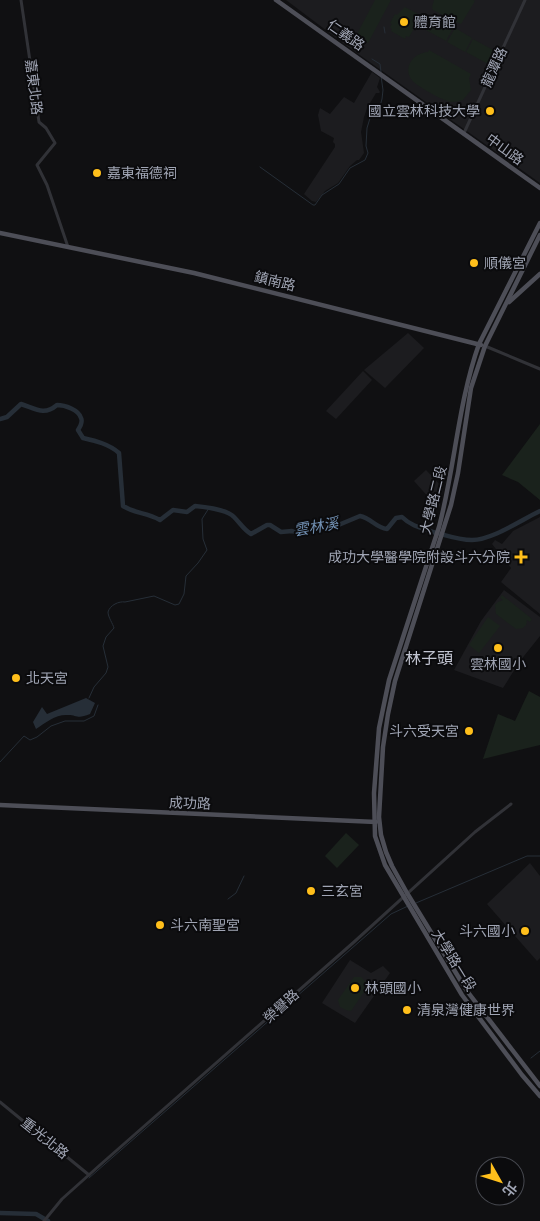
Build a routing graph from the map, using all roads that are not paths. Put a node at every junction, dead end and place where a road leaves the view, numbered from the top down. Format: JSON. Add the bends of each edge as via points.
{"nodes":[{"id":1,"x":22,"y":0,"type":"edge"},
{"id":2,"x":276,"y":0,"type":"edge"},
{"id":3,"x":525,"y":0,"type":"edge"},
{"id":4,"x":383,"y":76,"type":"joint"},
{"id":5,"x":464,"y":133,"type":"junction"},
{"id":6,"x":540,"y":188,"type":"edge"},
{"id":7,"x":540,"y":223,"type":"edge"},
{"id":8,"x":0,"y":233,"type":"edge"},
{"id":9,"x":540,"y":235,"type":"edge"},
{"id":10,"x":68,"y":247,"type":"junction"},
{"id":11,"x":540,"y":274,"type":"edge"},
{"id":12,"x":504,"y":304,"type":"junction"},
{"id":13,"x":479,"y":344,"type":"junction"},
{"id":14,"x":485,"y":346,"type":"junction"},
{"id":15,"x":540,"y":369,"type":"edge"},
{"id":16,"x":469,"y":387,"type":"junction"},
{"id":17,"x":511,"y":804,"type":"dead end"},
{"id":18,"x":0,"y":805,"type":"edge"},
{"id":19,"x":377,"y":822,"type":"junction"},
{"id":20,"x":407,"y":893,"type":"junction"},
{"id":21,"x":403,"y":897,"type":"junction"},
{"id":22,"x":540,"y":1086,"type":"edge"},
{"id":23,"x":540,"y":1096,"type":"edge"},
{"id":24,"x":0,"y":1102,"type":"edge"},
{"id":25,"x":89,"y":1174,"type":"junction"},
{"id":26,"x":44,"y":1221,"type":"edge"}],
"edges":[{"from":1,"to":10,"type":"street","name":"嘉東北路","via":[[39,122],[55,143],[37,165]]},
{"from":2,"to":4,"type":"main road","name":"仁義路"},
{"from":3,"to":5,"type":"street","name":"龍潭路"},
{"from":4,"to":5,"type":"main road","name":"中山路"},
{"from":5,"to":6,"type":"main road","name":"中山路"},
{"from":7,"to":12,"type":"main road","name":"大學路二段"},
{"from":8,"to":10,"type":"main road","name":"鎮南路"},
{"from":9,"to":12,"type":"main road","name":"大學路二段"},
{"from":10,"to":13,"type":"main road","name":"鎮南路","via":[[194,273]]},
{"from":11,"to":12,"type":"main road"},
{"from":12,"to":13,"type":"main road","name":"大學路二段"},
{"from":12,"to":14,"type":"main road","name":"大學路二段"},
{"from":13,"to":14,"type":"main road","name":"鎮南路"},
{"from":13,"to":16,"type":"main road","name":"大學路二段"},
{"from":14,"to":15,"type":"street","name":"鎮南路"},
{"from":14,"to":16,"type":"main road","name":"大學路二段"},
{"from":16,"to":19,"type":"main road","name":"大學路二段","via":[[442,528],[388,701]]},
{"from":17,"to":20,"type":"street","name":"榮譽路"},
{"from":18,"to":19,"type":"main road","name":"成功路"},
{"from":19,"to":20,"type":"main road","name":"大學路一段","via":[[386,852]]},
{"from":19,"to":21,"type":"main road","name":"大學路一段","via":[[376,836],[383,860]]},
{"from":20,"to":21,"type":"street","name":"榮譽路"},
{"from":20,"to":22,"type":"main road","name":"大學路一段","via":[[467,991]]},
{"from":21,"to":23,"type":"main road","name":"大學路一段","via":[[462,995]]},
{"from":21,"to":25,"type":"street","name":"榮譽路"},
{"from":24,"to":25,"type":"street","name":"重光北路"},
{"from":25,"to":26,"type":"street","name":"榮譽路"}]}
